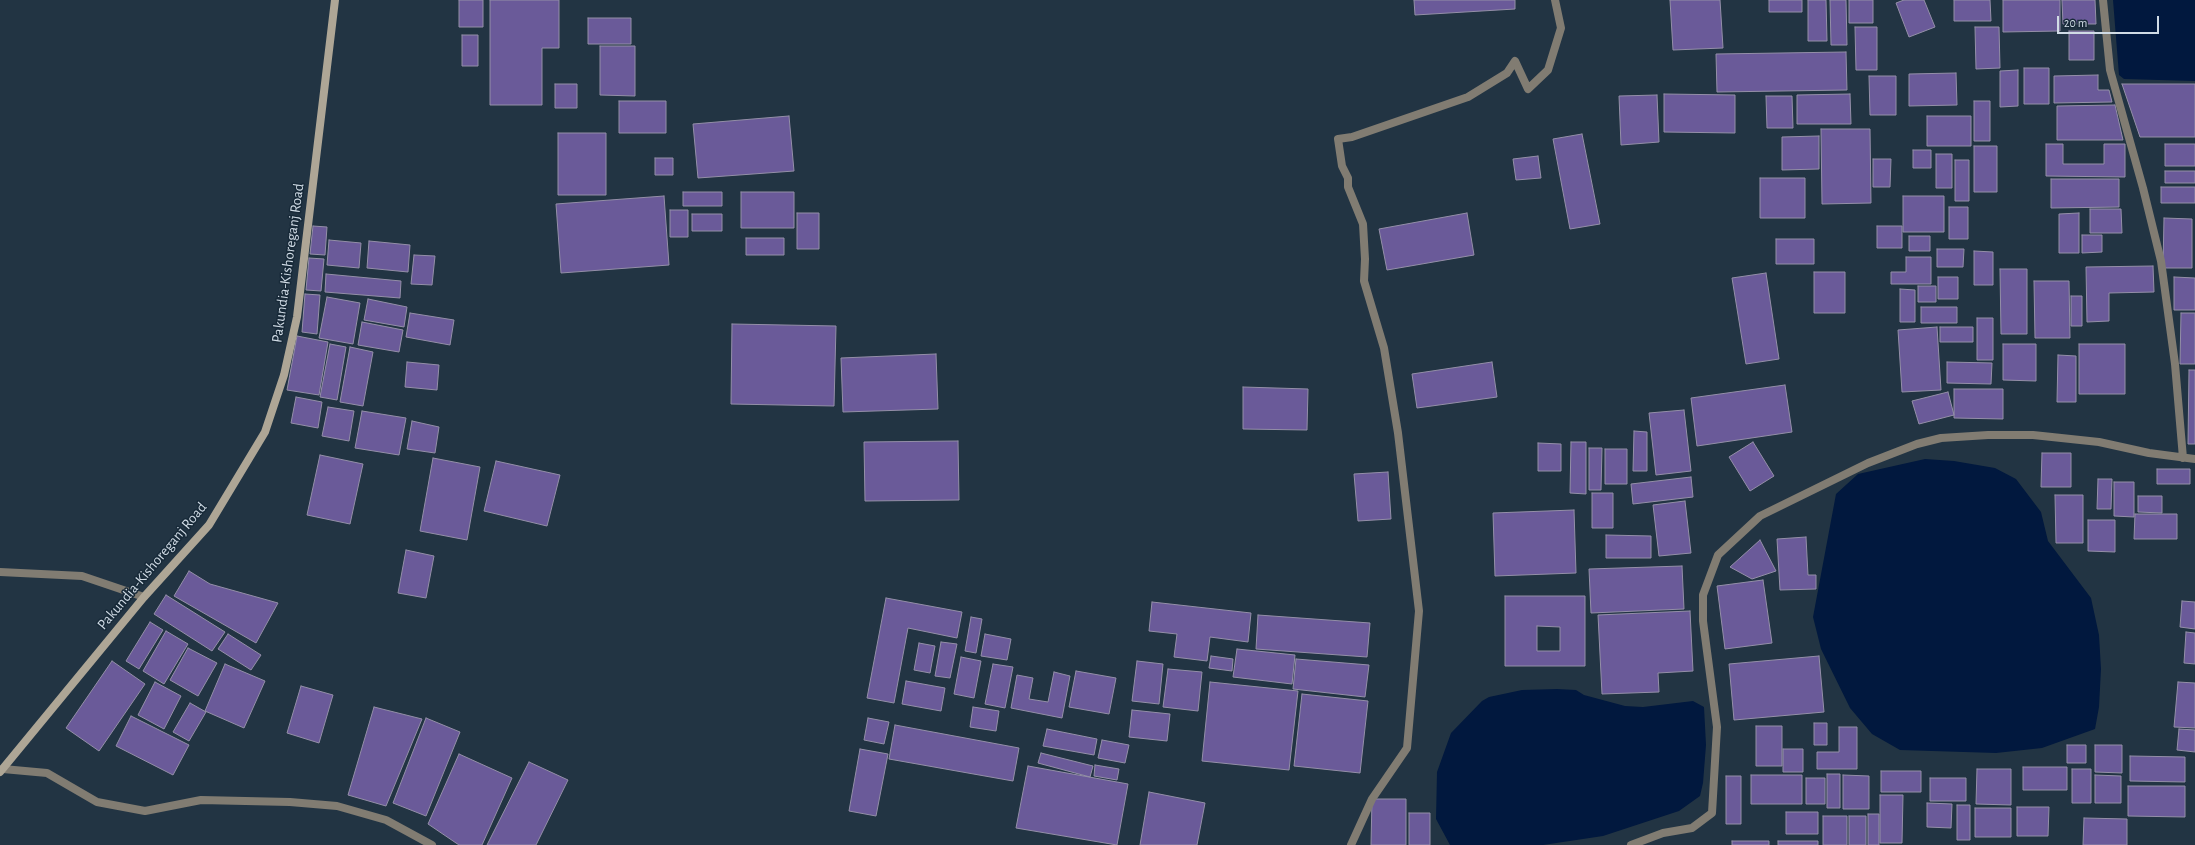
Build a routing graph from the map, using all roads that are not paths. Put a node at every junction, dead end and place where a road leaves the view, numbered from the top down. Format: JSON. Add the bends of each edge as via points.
{"nodes":[{"id":1,"x":335,"y":0,"type":"edge"},
{"id":2,"x":1555,"y":0,"type":"edge"},
{"id":3,"x":2104,"y":0,"type":"edge"},
{"id":4,"x":2183,"y":458,"type":"junction"},
{"id":5,"x":2195,"y":459,"type":"edge"},
{"id":6,"x":0,"y":572,"type":"edge"},
{"id":7,"x":144,"y":597,"type":"junction"},
{"id":8,"x":2,"y":770,"type":"edge"},
{"id":9,"x":432,"y":845,"type":"edge"},
{"id":10,"x":1350,"y":845,"type":"edge"},
{"id":11,"x":1631,"y":845,"type":"edge"}],
"edges":[{"from":1,"to":7,"type":"main road","name":"Pakundia-Kishoreganj Road","via":[[297,317],[284,375],[265,432],[209,525]]},
{"from":2,"to":10,"type":"street","via":[[1561,28],[1548,70],[1528,89],[1515,61],[1507,73],[1468,97],[1352,137],[1338,139],[1348,187],[1363,224],[1364,281],[1384,348],[1398,433],[1419,611],[1408,748],[1372,799]]},
{"from":3,"to":4,"type":"street","via":[[2110,70],[2143,188],[2160,261]]},
{"from":4,"to":5,"type":"street"},
{"from":4,"to":11,"type":"street","via":[[2099,442],[2033,435],[1941,438],[1917,444],[1868,463],[1760,516],[1718,555],[1703,595],[1703,621],[1717,727],[1712,813],[1692,828],[1663,833]]},
{"from":6,"to":7,"type":"street","via":[[82,576]]},
{"from":7,"to":8,"type":"main road","name":"Pakundia-Kishoreganj Road"},
{"from":8,"to":9,"type":"street","via":[[47,773],[97,802],[146,811],[200,800],[337,806],[386,820]]}]}
